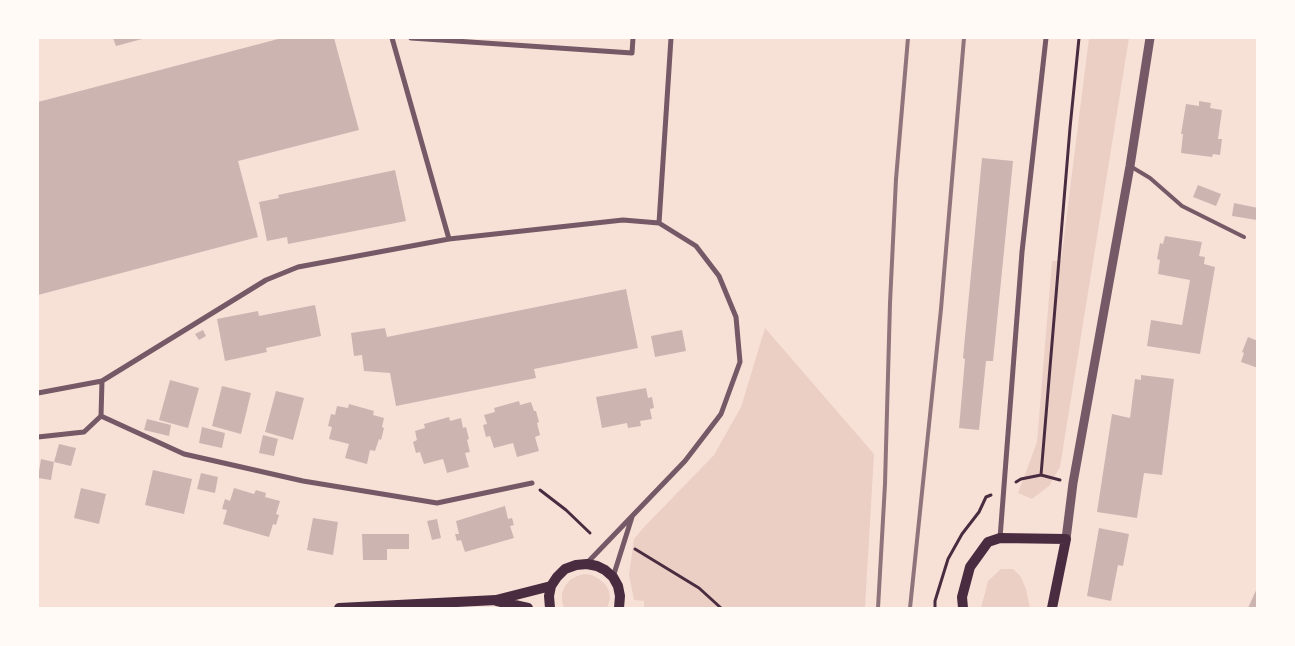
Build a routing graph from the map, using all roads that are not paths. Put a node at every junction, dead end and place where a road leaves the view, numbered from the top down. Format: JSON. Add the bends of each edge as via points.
{"nodes":[{"id":1,"x":392,"y":38,"type":"edge"},
{"id":2,"x":411,"y":38,"type":"edge"},
{"id":3,"x":633,"y":38,"type":"edge"},
{"id":4,"x":671,"y":38,"type":"edge"},
{"id":5,"x":1046,"y":38,"type":"edge"},
{"id":6,"x":1150,"y":38,"type":"edge"},
{"id":7,"x":1130,"y":166,"type":"junction"},
{"id":8,"x":659,"y":224,"type":"junction"},
{"id":9,"x":1244,"y":237,"type":"dead end"},
{"id":10,"x":449,"y":239,"type":"junction"},
{"id":11,"x":102,"y":381,"type":"junction"},
{"id":12,"x":38,"y":393,"type":"edge"},
{"id":13,"x":101,"y":416,"type":"junction"},
{"id":14,"x":38,"y":437,"type":"edge"},
{"id":15,"x":532,"y":483,"type":"road end"},
{"id":16,"x":633,"y":514,"type":"junction"},
{"id":17,"x":1000,"y":538,"type":"junction"},
{"id":18,"x":1066,"y":539,"type":"junction"},
{"id":19,"x":587,"y":564,"type":"junction"},
{"id":20,"x":613,"y":577,"type":"junction"},
{"id":21,"x":551,"y":586,"type":"junction"},
{"id":22,"x":496,"y":600,"type":"junction"},
{"id":23,"x":339,"y":608,"type":"edge"},
{"id":24,"x":528,"y":608,"type":"edge"},
{"id":25,"x":550,"y":608,"type":"edge"},
{"id":26,"x":619,"y":608,"type":"edge"},
{"id":27,"x":963,"y":608,"type":"edge"},
{"id":28,"x":1052,"y":608,"type":"edge"}],
"edges":[{"from":1,"to":10,"type":"street"},
{"from":2,"to":3,"type":"street","via":[[632,52]]},
{"from":4,"to":8,"type":"street"},
{"from":5,"to":17,"type":"street","via":[[1022,252]]},
{"from":6,"to":7,"type":"street"},
{"from":7,"to":9,"type":"lane","via":[[1150,178],[1182,206]]},
{"from":7,"to":18,"type":"street","via":[[1073,483]]},
{"from":8,"to":10,"type":"street","via":[[623,220]]},
{"from":8,"to":16,"type":"street","via":[[696,246],[719,276],[736,317],[740,362],[721,414],[685,461]]},
{"from":10,"to":11,"type":"street","via":[[298,267],[266,280]]},
{"from":11,"to":12,"type":"street"},
{"from":11,"to":13,"type":"street"},
{"from":13,"to":14,"type":"street","via":[[84,432]]},
{"from":13,"to":15,"type":"street","via":[[184,454],[303,481],[437,503]]},
{"from":16,"to":19,"type":"street"},
{"from":16,"to":20,"type":"street"},
{"from":17,"to":18,"type":"main road"},
{"from":17,"to":27,"type":"main road","via":[[988,542],[970,567],[962,597]]},
{"from":18,"to":28,"type":"main road"},
{"from":19,"to":20,"type":"main road","via":[[605,570]]},
{"from":19,"to":21,"type":"main road","via":[[565,569]]},
{"from":20,"to":26,"type":"main road","via":[[620,596]]},
{"from":21,"to":22,"type":"main road"},
{"from":21,"to":25,"type":"main road"},
{"from":22,"to":23,"type":"main road"},
{"from":22,"to":24,"type":"main road"}]}
